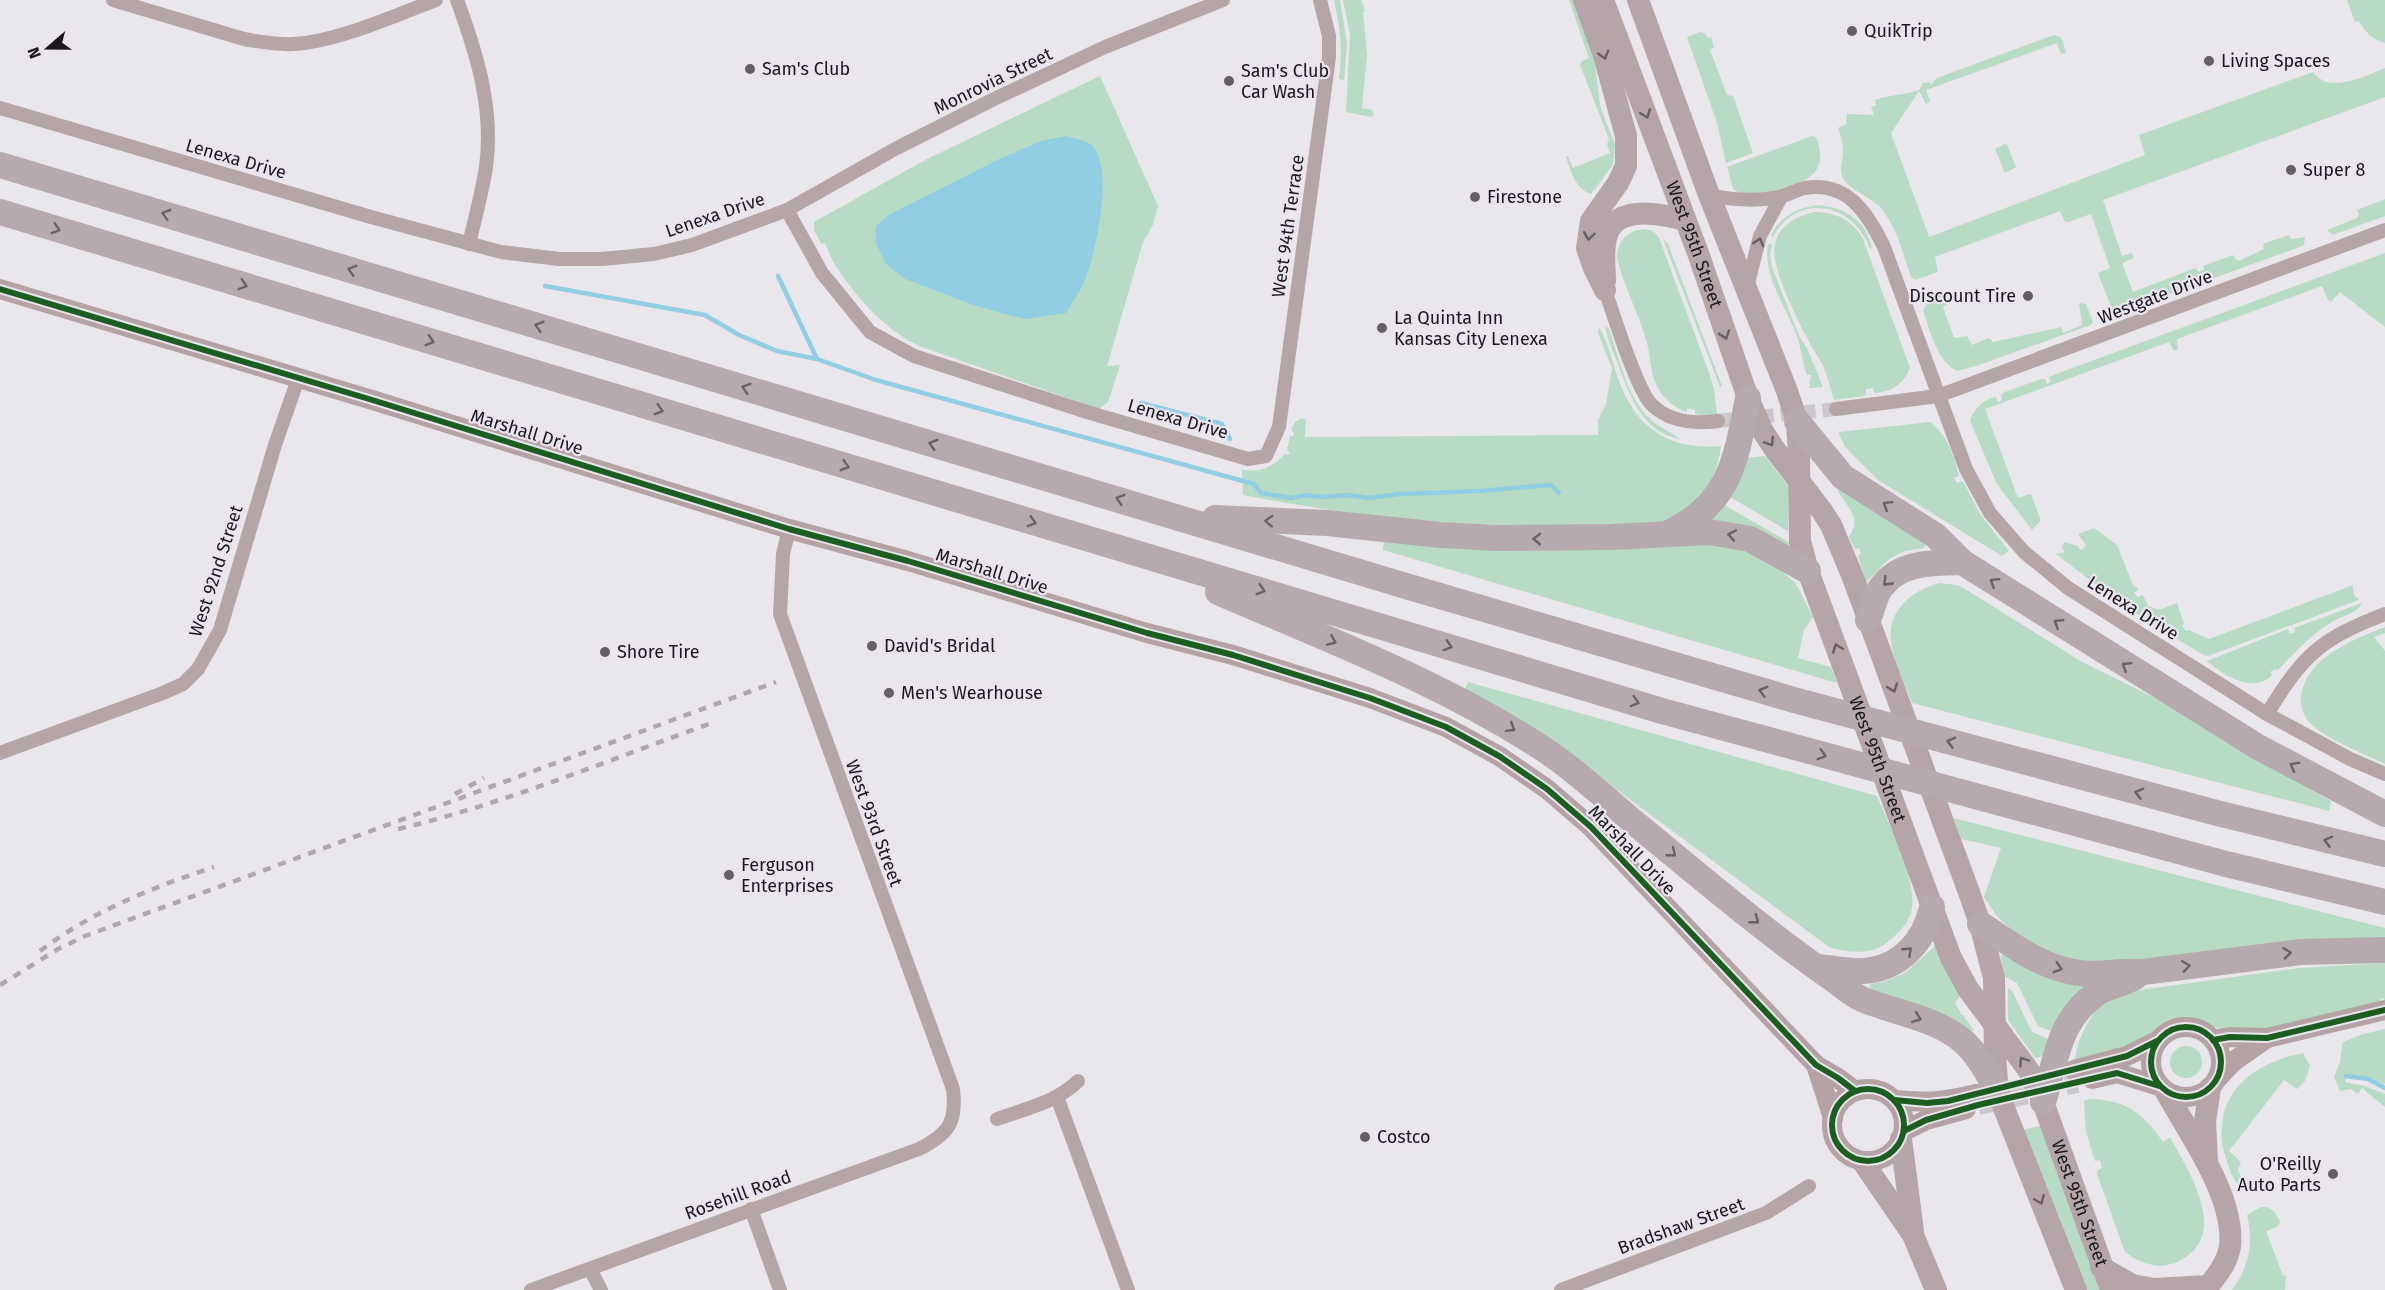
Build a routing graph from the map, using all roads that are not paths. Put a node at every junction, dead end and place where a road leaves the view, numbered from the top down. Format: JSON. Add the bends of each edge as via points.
{"nodes":[{"id":1,"x":113,"y":0,"type":"edge"},
{"id":2,"x":436,"y":0,"type":"edge"},
{"id":3,"x":458,"y":0,"type":"edge"},
{"id":4,"x":1223,"y":0,"type":"edge"},
{"id":5,"x":1320,"y":0,"type":"edge"},
{"id":6,"x":1584,"y":0,"type":"edge"},
{"id":7,"x":1603,"y":0,"type":"edge"},
{"id":8,"x":1638,"y":0,"type":"edge"},
{"id":9,"x":153,"y":6,"type":"edge"},
{"id":10,"x":0,"y":108,"type":"edge"},
{"id":11,"x":0,"y":165,"type":"edge"},
{"id":12,"x":1709,"y":195,"type":"junction"},
{"id":13,"x":1780,"y":197,"type":"junction"},
{"id":14,"x":786,"y":210,"type":"junction"},
{"id":15,"x":0,"y":212,"type":"edge"},
{"id":16,"x":1685,"y":220,"type":"junction"},
{"id":17,"x":2385,"y":230,"type":"edge"},
{"id":18,"x":469,"y":244,"type":"junction"},
{"id":19,"x":0,"y":289,"type":"edge"},
{"id":20,"x":1605,"y":290,"type":"junction"},
{"id":21,"x":1746,"y":291,"type":"junction"},
{"id":22,"x":298,"y":379,"type":"junction"},
{"id":23,"x":1938,"y":396,"type":"junction"},
{"id":24,"x":1748,"y":398,"type":"junction"},
{"id":25,"x":1836,"y":409,"type":"tunnel mouth"},
{"id":26,"x":1718,"y":421,"type":"tunnel mouth"},
{"id":27,"x":1797,"y":421,"type":"junction"},
{"id":28,"x":1266,"y":456,"type":"joint"},
{"id":29,"x":1799,"y":481,"type":"junction"},
{"id":30,"x":1176,"y":516,"type":"junction"},
{"id":31,"x":789,"y":529,"type":"junction"},
{"id":32,"x":1668,"y":534,"type":"junction"},
{"id":33,"x":1104,"y":544,"type":"junction"},
{"id":34,"x":1962,"y":562,"type":"junction"},
{"id":35,"x":1808,"y":571,"type":"junction"},
{"id":36,"x":2385,"y":614,"type":"edge"},
{"id":37,"x":1871,"y":627,"type":"junction"},
{"id":38,"x":2267,"y":714,"type":"junction"},
{"id":39,"x":0,"y":753,"type":"edge"},
{"id":40,"x":2385,"y":774,"type":"edge"},
{"id":41,"x":2385,"y":814,"type":"edge"},
{"id":42,"x":2385,"y":855,"type":"edge"},
{"id":43,"x":2385,"y":902,"type":"edge"},
{"id":44,"x":1932,"y":907,"type":"junction"},
{"id":45,"x":1980,"y":924,"type":"junction"},
{"id":46,"x":2385,"y":950,"type":"edge"},
{"id":47,"x":1814,"y":966,"type":"junction"},
{"id":48,"x":2143,"y":972,"type":"junction"},
{"id":49,"x":2385,"y":1010,"type":"edge"},
{"id":50,"x":1995,"y":1025,"type":"junction"},
{"id":51,"x":2267,"y":1038,"type":"junction"},
{"id":52,"x":2213,"y":1040,"type":"junction"},
{"id":53,"x":2157,"y":1041,"type":"junction"},
{"id":54,"x":1816,"y":1065,"type":"junction"},
{"id":55,"x":1078,"y":1081,"type":"dead end"},
{"id":56,"x":2214,"y":1083,"type":"junction"},
{"id":57,"x":2162,"y":1089,"type":"junction"},
{"id":58,"x":1855,"y":1092,"type":"junction"},
{"id":59,"x":1057,"y":1097,"type":"junction"},
{"id":60,"x":1984,"y":1097,"type":"junction"},
{"id":61,"x":1894,"y":1100,"type":"junction"},
{"id":62,"x":2043,"y":1102,"type":"junction"},
{"id":63,"x":1833,"y":1118,"type":"junction"},
{"id":64,"x":997,"y":1119,"type":"dead end"},
{"id":65,"x":950,"y":1125,"type":"joint"},
{"id":66,"x":1903,"y":1135,"type":"junction"},
{"id":67,"x":1863,"y":1161,"type":"junction"},
{"id":68,"x":2208,"y":1166,"type":"junction"},
{"id":69,"x":1809,"y":1186,"type":"dead end"},
{"id":70,"x":751,"y":1209,"type":"junction"},
{"id":71,"x":1913,"y":1235,"type":"junction"},
{"id":72,"x":2067,"y":1265,"type":"junction"},
{"id":73,"x":2101,"y":1267,"type":"junction"},
{"id":74,"x":590,"y":1269,"type":"junction"},
{"id":75,"x":2207,"y":1288,"type":"edge"},
{"id":76,"x":531,"y":1290,"type":"edge"},
{"id":77,"x":601,"y":1290,"type":"edge"},
{"id":78,"x":780,"y":1290,"type":"edge"},
{"id":79,"x":1128,"y":1290,"type":"edge"},
{"id":80,"x":1561,"y":1290,"type":"edge"},
{"id":81,"x":1936,"y":1290,"type":"edge"},
{"id":82,"x":2066,"y":1290,"type":"edge"},
{"id":83,"x":2076,"y":1290,"type":"edge"},
{"id":84,"x":2110,"y":1290,"type":"edge"}],
"edges":[{"from":1,"to":9,"type":"street"},
{"from":2,"to":9,"type":"street","via":[[324,39],[295,44],[244,39]]},
{"from":3,"to":18,"type":"street","via":[[483,81],[488,123],[486,166]]},
{"from":4,"to":14,"type":"street","name":"Monrovia Street","via":[[1106,47],[994,99]]},
{"from":5,"to":28,"type":"street","name":"West 94th Terrace","via":[[1329,36],[1329,57],[1279,427]]},
{"from":6,"to":20,"type":"main road","one_way":true,"via":[[1626,136],[1626,166],[1591,221],[1587,248]]},
{"from":7,"to":16,"type":"main road","name":"West 95th Street","one_way":true},
{"from":8,"to":12,"type":"main road","name":"West 95th Street"},
{"from":10,"to":18,"type":"street","name":"Lenexa Drive"},
{"from":30,"to":11,"type":"highway","one_way":true},
{"from":12,"to":13,"type":"street","name":"Lenexa Drive","via":[[1752,201]]},
{"from":12,"to":21,"type":"main road","name":"West 95th Street"},
{"from":21,"to":13,"type":"street","one_way":true,"via":[[1760,236]]},
{"from":13,"to":23,"type":"street","name":"Lenexa Drive","via":[[1804,189],[1827,188],[1856,202],[1870,219],[1884,247]]},
{"from":14,"to":18,"type":"street","name":"Lenexa Drive","via":[[692,245],[654,254],[559,259]]},
{"from":14,"to":28,"type":"street","name":"Lenexa Drive","via":[[822,273],[870,332],[914,357],[1248,459]]},
{"from":15,"to":33,"type":"highway","one_way":true},
{"from":16,"to":20,"type":"main road","via":[[1658,213],[1620,217],[1609,229],[1605,243]]},
{"from":16,"to":24,"type":"main road","name":"West 95th Street","one_way":true},
{"from":17,"to":23,"type":"street","name":"Westgate Drive"},
{"from":19,"to":22,"type":"street","name":"Marshall Drive"},
{"from":20,"to":26,"type":"street","via":[[1639,382],[1652,405],[1667,415],[1696,424]]},
{"from":21,"to":27,"type":"main road","name":"West 95th Street"},
{"from":22,"to":31,"type":"street","name":"Marshall Drive"},
{"from":22,"to":39,"type":"street","name":"West 92nd Street","via":[[220,630],[198,669],[183,684],[163,693]]},
{"from":23,"to":25,"type":"street"},
{"from":23,"to":38,"type":"street","name":"Lenexa Drive","via":[[1971,478],[1990,513],[2024,552],[2068,588]]},
{"from":24,"to":29,"type":"main road","name":"West 95th Street","one_way":true,"via":[[1762,430]]},
{"from":24,"to":32,"type":"highway","via":[[1729,476],[1703,512]]},
{"from":27,"to":29,"type":"main road","name":"West 95th Street"},
{"from":34,"to":27,"type":"highway","one_way":true,"via":[[1936,536],[1843,477]]},
{"from":29,"to":35,"type":"main road","name":"West 95th Street","via":[[1800,541]]},
{"from":29,"to":37,"type":"main road","name":"West 95th Street","via":[[1831,525]]},
{"from":32,"to":30,"type":"highway","one_way":true,"via":[[1497,538],[1327,523]]},
{"from":42,"to":30,"type":"highway","one_way":true,"via":[[1794,700]]},
{"from":31,"to":54,"type":"street","name":"Marshall Drive","via":[[1233,655],[1371,698],[1446,727],[1509,762],[1592,827]]},
{"from":31,"to":65,"type":"street","name":"West 93rd Street","via":[[783,554],[780,614],[953,1089],[955,1108]]},
{"from":35,"to":32,"type":"highway","one_way":true,"via":[[1766,546],[1734,535]]},
{"from":33,"to":43,"type":"highway","one_way":true,"via":[[1662,711],[2226,864]]},
{"from":33,"to":47,"type":"highway","one_way":true,"via":[[1387,665],[1496,719],[1580,775]]},
{"from":34,"to":37,"type":"highway","one_way":true,"via":[[1924,564],[1895,574],[1880,590]]},
{"from":41,"to":34,"type":"highway","one_way":true,"via":[[2258,747]]},
{"from":44,"to":35,"type":"main road","name":"West 95th Street","one_way":true},
{"from":36,"to":38,"type":"street","via":[[2338,633],[2311,653]]},
{"from":37,"to":45,"type":"main road","name":"West 95th Street","one_way":true},
{"from":38,"to":40,"type":"street","name":"Lenexa Drive"},
{"from":47,"to":44,"type":"highway","one_way":true,"via":[[1862,972],[1893,963],[1918,941]]},
{"from":44,"to":50,"type":"main road","name":"West 95th Street","via":[[1960,976]]},
{"from":45,"to":48,"type":"highway","one_way":true,"via":[[2026,954],[2060,969],[2080,974]]},
{"from":45,"to":50,"type":"main road","name":"West 95th Street","via":[[1994,978]]},
{"from":48,"to":46,"type":"highway","one_way":true,"via":[[2300,952]]},
{"from":47,"to":60,"type":"highway","one_way":true,"via":[[1862,1000],[1917,1017],[1964,1043],[1984,1067]]},
{"from":48,"to":62,"type":"highway","via":[[2100,992],[2075,1012],[2061,1038]]},
{"from":49,"to":51,"type":"street"},
{"from":50,"to":60,"type":"main road","name":"West 95th Street"},
{"from":62,"to":50,"type":"main road","name":"West 95th Street","one_way":true,"via":[[2029,1071]]},
{"from":51,"to":52,"type":"street"},
{"from":51,"to":56,"type":"street","via":[[2234,1061]]},
{"from":52,"to":53,"type":"street","via":[[2196,1028],[2185,1027],[2174,1028]]},
{"from":52,"to":56,"type":"street","via":[[2221,1059]]},
{"from":53,"to":57,"type":"street","via":[[2150,1063],[2152,1075]]},
{"from":53,"to":57,"type":"street","via":[[2075,1077],[2117,1073]]},
{"from":54,"to":58,"type":"street","name":"Marshall Drive"},
{"from":54,"to":63,"type":"street","name":"Marshall Drive"},
{"from":55,"to":59,"type":"street"},
{"from":56,"to":57,"type":"street","via":[[2200,1095],[2189,1098],[2176,1097]]},
{"from":56,"to":68,"type":"main road","via":[[2205,1121]]},
{"from":57,"to":68,"type":"main road"},
{"from":58,"to":61,"type":"street","via":[[1876,1090]]},
{"from":58,"to":63,"type":"street","via":[[1841,1102]]},
{"from":59,"to":64,"type":"street"},
{"from":59,"to":79,"type":"street"},
{"from":60,"to":61,"type":"street","via":[[1927,1103]]},
{"from":60,"to":66,"type":"street","via":[[1926,1120]]},
{"from":60,"to":72,"type":"main road","name":"West 95th Street","one_way":true},
{"from":61,"to":66,"type":"street","via":[[1904,1120]]},
{"from":62,"to":73,"type":"main road","name":"West 95th Street"},
{"from":63,"to":67,"type":"street","via":[[1835,1141],[1842,1151]]},
{"from":65,"to":70,"type":"street","name":"Rosehill Road","via":[[937,1140],[919,1149]]},
{"from":66,"to":67,"type":"street","via":[[1886,1157]]},
{"from":66,"to":71,"type":"main road"},
{"from":67,"to":71,"type":"main road"},
{"from":68,"to":75,"type":"main road","via":[[2229,1218],[2230,1247],[2220,1271]]},
{"from":69,"to":80,"type":"street","name":"Bradshaw Street","via":[[1766,1214]]},
{"from":70,"to":74,"type":"street","name":"Rosehill Road"},
{"from":70,"to":78,"type":"street"},
{"from":71,"to":81,"type":"main road"},
{"from":72,"to":82,"type":"main road"},
{"from":72,"to":83,"type":"main road","name":"West 95th Street"},
{"from":73,"to":75,"type":"main road","via":[[2132,1285],[2154,1289]]},
{"from":73,"to":84,"type":"main road","name":"West 95th Street"},
{"from":74,"to":76,"type":"street","name":"Rosehill Road"},
{"from":74,"to":77,"type":"street"}]}
